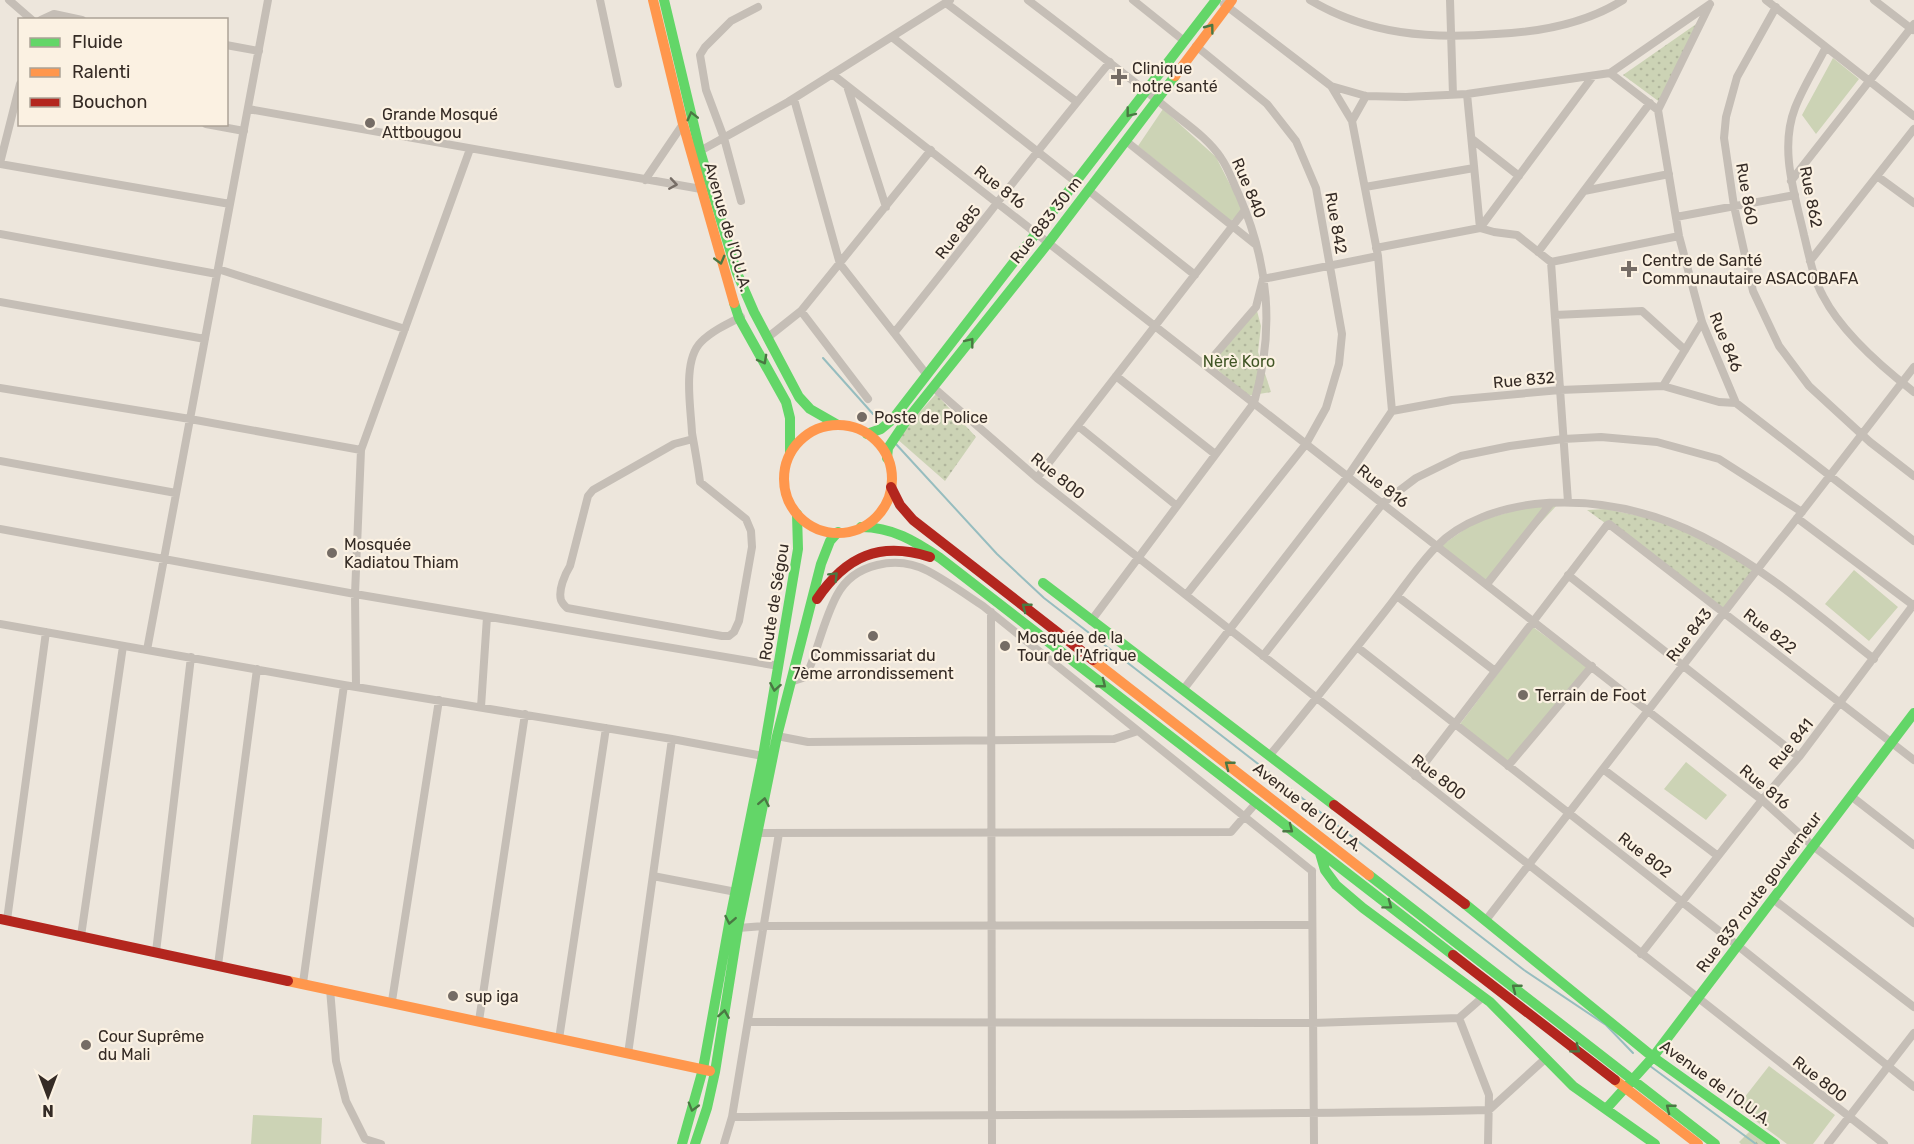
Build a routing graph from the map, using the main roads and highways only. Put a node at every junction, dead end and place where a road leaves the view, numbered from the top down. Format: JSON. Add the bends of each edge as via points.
{"nodes":[{"id":1,"x":653,"y":0,"type":"edge"},
{"id":2,"x":664,"y":0,"type":"edge"},
{"id":3,"x":1216,"y":0,"type":"edge"},
{"id":4,"x":1230,"y":3,"type":"edge"},
{"id":5,"x":838,"y":425,"type":"junction"},
{"id":6,"x":867,"y":434,"type":"junction"},
{"id":7,"x":790,"y":453,"type":"junction"},
{"id":8,"x":887,"y":458,"type":"junction"},
{"id":9,"x":891,"y":487,"type":"junction"},
{"id":10,"x":797,"y":514,"type":"junction"},
{"id":11,"x":861,"y":527,"type":"junction"},
{"id":12,"x":838,"y":532,"type":"junction"},
{"id":13,"x":950,"y":566,"type":"junction"},
{"id":14,"x":1043,"y":583,"type":"dead end"},
{"id":15,"x":805,"y":626,"type":"junction"},
{"id":16,"x":1914,"y":713,"type":"edge"},
{"id":17,"x":1320,"y":853,"type":"junction"},
{"id":18,"x":4,"y":919,"type":"edge"},
{"id":19,"x":1653,"y":1057,"type":"junction"},
{"id":20,"x":703,"y":1069,"type":"junction"},
{"id":21,"x":715,"y":1072,"type":"junction"},
{"id":22,"x":1630,"y":1083,"type":"junction"},
{"id":23,"x":1606,"y":1109,"type":"junction"},
{"id":24,"x":682,"y":1144,"type":"edge"},
{"id":25,"x":695,"y":1144,"type":"edge"},
{"id":26,"x":1655,"y":1144,"type":"edge"},
{"id":27,"x":1698,"y":1144,"type":"edge"},
{"id":28,"x":1715,"y":1144,"type":"edge"},
{"id":29,"x":1775,"y":1144,"type":"edge"}],
"edges":[{"from":1,"to":7,"type":"main road","name":"Avenue de l'O.U.A.","one_way":true,"via":[[725,276],[739,318],[786,402]]},
{"from":5,"to":2,"type":"main road","name":"Avenue de l'O.U.A.","one_way":true,"via":[[810,409],[799,397],[753,312],[737,273],[700,150]]},
{"from":3,"to":6,"type":"main road","one_way":true,"via":[[892,420]]},
{"from":8,"to":4,"type":"main road","name":"Rue 883 30 m","one_way":true,"via":[[895,435],[1036,259]]},
{"from":5,"to":6,"type":"main road"},
{"from":5,"to":7,"type":"main road","via":[[810,433]]},
{"from":6,"to":8,"type":"main road"},
{"from":7,"to":10,"type":"main road","via":[[785,465],[785,491]]},
{"from":8,"to":9,"type":"main road"},
{"from":9,"to":11,"type":"main road","via":[[884,506]]},
{"from":22,"to":9,"type":"main road","name":"Avenue de l'O.U.A.","one_way":true,"via":[[913,520],[896,501]]},
{"from":10,"to":12,"type":"main road","via":[[809,524]]},
{"from":10,"to":20,"type":"main road","name":"Route de Ségou","one_way":true,"via":[[798,549],[779,666]]},
{"from":11,"to":12,"type":"main road"},
{"from":11,"to":13,"type":"main road","name":"Avenue de l'O.U.A.","via":[[880,527],[905,535]]},
{"from":12,"to":15,"type":"main road","name":"Route de Ségou","via":[[821,564]]},
{"from":15,"to":13,"type":"main road","one_way":true,"via":[[826,584],[848,563],[880,551],[901,550],[917,552]]},
{"from":13,"to":17,"type":"main road","name":"Avenue de l'O.U.A.","one_way":true},
{"from":14,"to":19,"type":"main road","name":"Avenue de l'O.U.A.","via":[[1486,920]]},
{"from":21,"to":15,"type":"main road","name":"Route de Ségou","one_way":true,"via":[[738,928],[777,736]]},
{"from":16,"to":19,"type":"main road","name":"Rue 839 route gouverneur"},
{"from":17,"to":22,"type":"main road","name":"Avenue de l'O.U.A.","one_way":true},
{"from":17,"to":23,"type":"main road","name":"Avenue de l'O.U.A.","via":[[1325,870],[1336,885],[1483,997],[1573,1086]]},
{"from":18,"to":20,"type":"main road"},
{"from":19,"to":22,"type":"main road","name":"Rue 839 route gouverneur"},
{"from":19,"to":29,"type":"main road","name":"Avenue de l'O.U.A."},
{"from":20,"to":21,"type":"main road"},
{"from":20,"to":24,"type":"main road","name":"Route de Ségou","one_way":true},
{"from":21,"to":25,"type":"main road","name":"Route de Ségou"},
{"from":22,"to":23,"type":"main road","name":"Rue 839 route gouverneur"},
{"from":22,"to":27,"type":"main road","name":"Avenue de l'O.U.A."},
{"from":28,"to":22,"type":"main road","name":"Avenue de l'O.U.A.","one_way":true},
{"from":23,"to":26,"type":"main road","name":"Avenue de l'O.U.A."}]}
